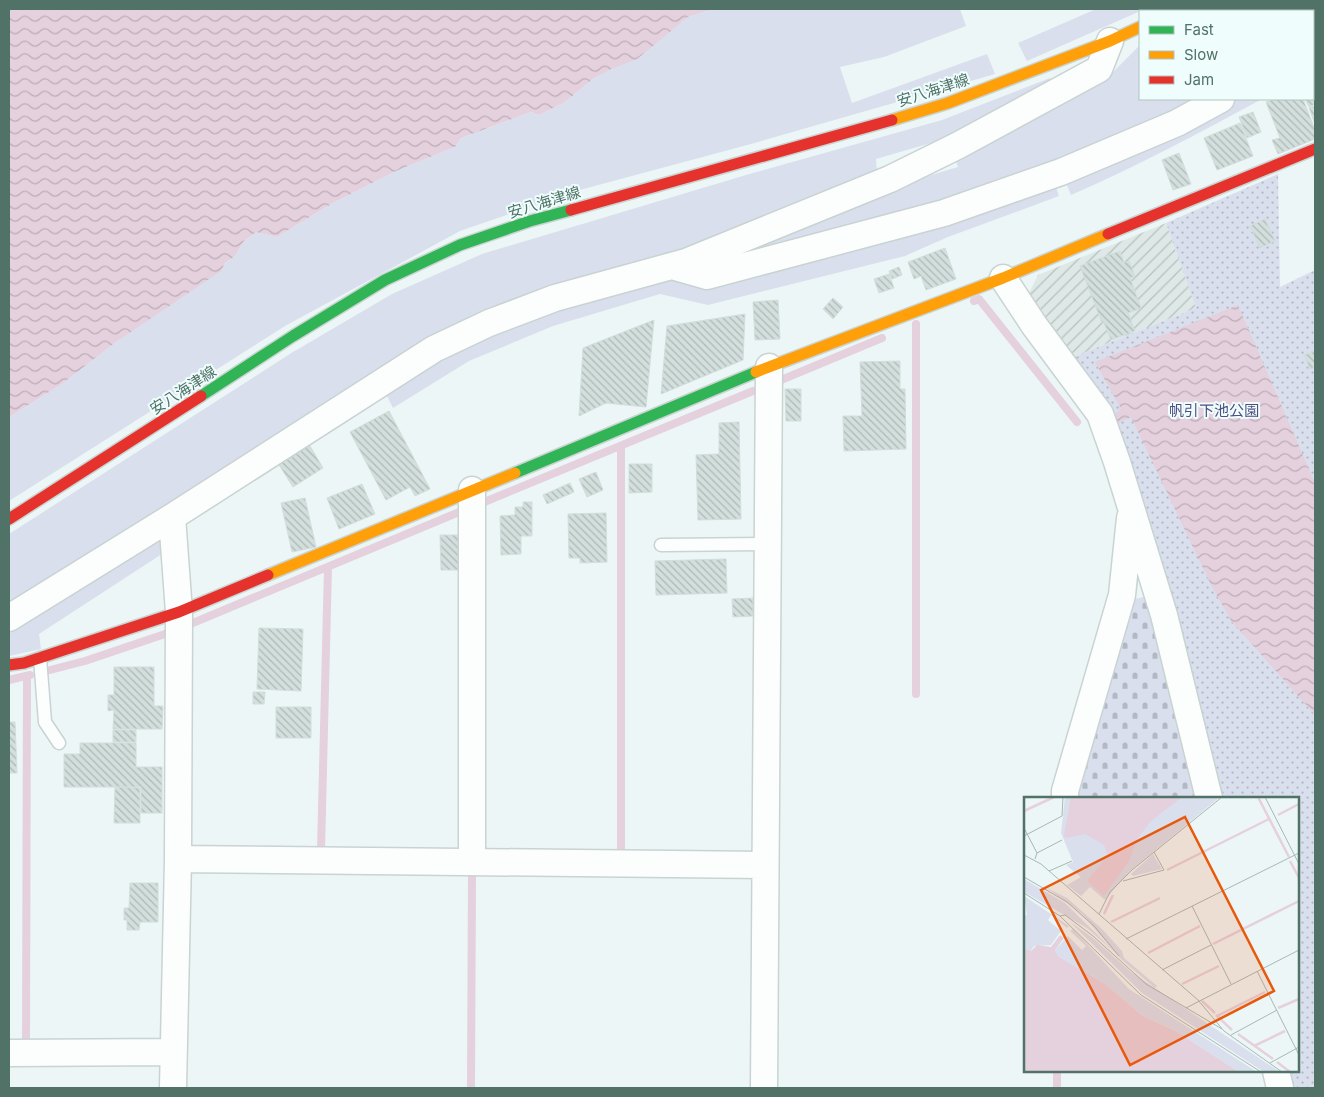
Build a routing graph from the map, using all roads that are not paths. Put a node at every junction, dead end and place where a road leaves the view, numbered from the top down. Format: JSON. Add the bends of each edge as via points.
{"nodes":[{"id":1,"x":1139,"y":27,"type":"edge"},
{"id":2,"x":1110,"y":41,"type":"junction"},
{"id":3,"x":1218,"y":100,"type":"edge"},
{"id":4,"x":1315,"y":149,"type":"edge"},
{"id":5,"x":672,"y":266,"type":"junction"},
{"id":6,"x":1003,"y":278,"type":"junction"},
{"id":7,"x":769,"y":366,"type":"junction"},
{"id":8,"x":472,"y":490,"type":"junction"},
{"id":9,"x":1131,"y":506,"type":"junction"},
{"id":10,"x":172,"y":517,"type":"junction"},
{"id":11,"x":9,"y":519,"type":"edge"},
{"id":12,"x":767,"y":544,"type":"junction"},
{"id":13,"x":661,"y":545,"type":"dead end"},
{"id":14,"x":179,"y":612,"type":"junction"},
{"id":15,"x":9,"y":618,"type":"edge"},
{"id":16,"x":40,"y":658,"type":"junction"},
{"id":17,"x":9,"y":665,"type":"edge"},
{"id":18,"x":59,"y":743,"type":"dead end"},
{"id":19,"x":1065,"y":797,"type":"edge"},
{"id":20,"x":1209,"y":797,"type":"edge"},
{"id":21,"x":178,"y":859,"type":"junction"},
{"id":22,"x":472,"y":861,"type":"junction"},
{"id":23,"x":765,"y":865,"type":"junction"},
{"id":24,"x":173,"y":1052,"type":"junction"},
{"id":25,"x":9,"y":1053,"type":"edge"},
{"id":26,"x":1276,"y":1072,"type":"edge"},
{"id":27,"x":173,"y":1088,"type":"edge"},
{"id":28,"x":764,"y":1088,"type":"edge"},
{"id":29,"x":1280,"y":1088,"type":"edge"}],
"edges":[{"from":1,"to":2,"type":"street","name":"安八海津線"},
{"from":2,"to":5,"type":"street","via":[[1099,69],[957,146],[890,179]]},
{"from":2,"to":11,"type":"street","name":"安八海津線","via":[[948,102],[530,221],[460,245],[385,280]]},
{"from":3,"to":5,"type":"street","via":[[1177,123],[1061,172],[944,213],[707,276]]},
{"from":4,"to":6,"type":"street"},
{"from":5,"to":10,"type":"street","via":[[555,298],[434,349]]},
{"from":6,"to":7,"type":"street"},
{"from":6,"to":9,"type":"street","via":[[1100,414]]},
{"from":7,"to":8,"type":"street"},
{"from":7,"to":12,"type":"street"},
{"from":8,"to":14,"type":"street"},
{"from":8,"to":22,"type":"street"},
{"from":9,"to":19,"type":"street","via":[[1122,595]]},
{"from":9,"to":20,"type":"street","via":[[1164,615]]},
{"from":10,"to":14,"type":"street"},
{"from":10,"to":15,"type":"street"},
{"from":12,"to":13,"type":"lane"},
{"from":12,"to":23,"type":"street"},
{"from":14,"to":16,"type":"street"},
{"from":14,"to":21,"type":"street"},
{"from":16,"to":17,"type":"street"},
{"from":16,"to":18,"type":"lane","via":[[46,722]]},
{"from":21,"to":22,"type":"street"},
{"from":21,"to":24,"type":"street"},
{"from":22,"to":23,"type":"street"},
{"from":23,"to":28,"type":"street"},
{"from":24,"to":25,"type":"street"},
{"from":24,"to":27,"type":"street"},
{"from":26,"to":29,"type":"street"}]}
